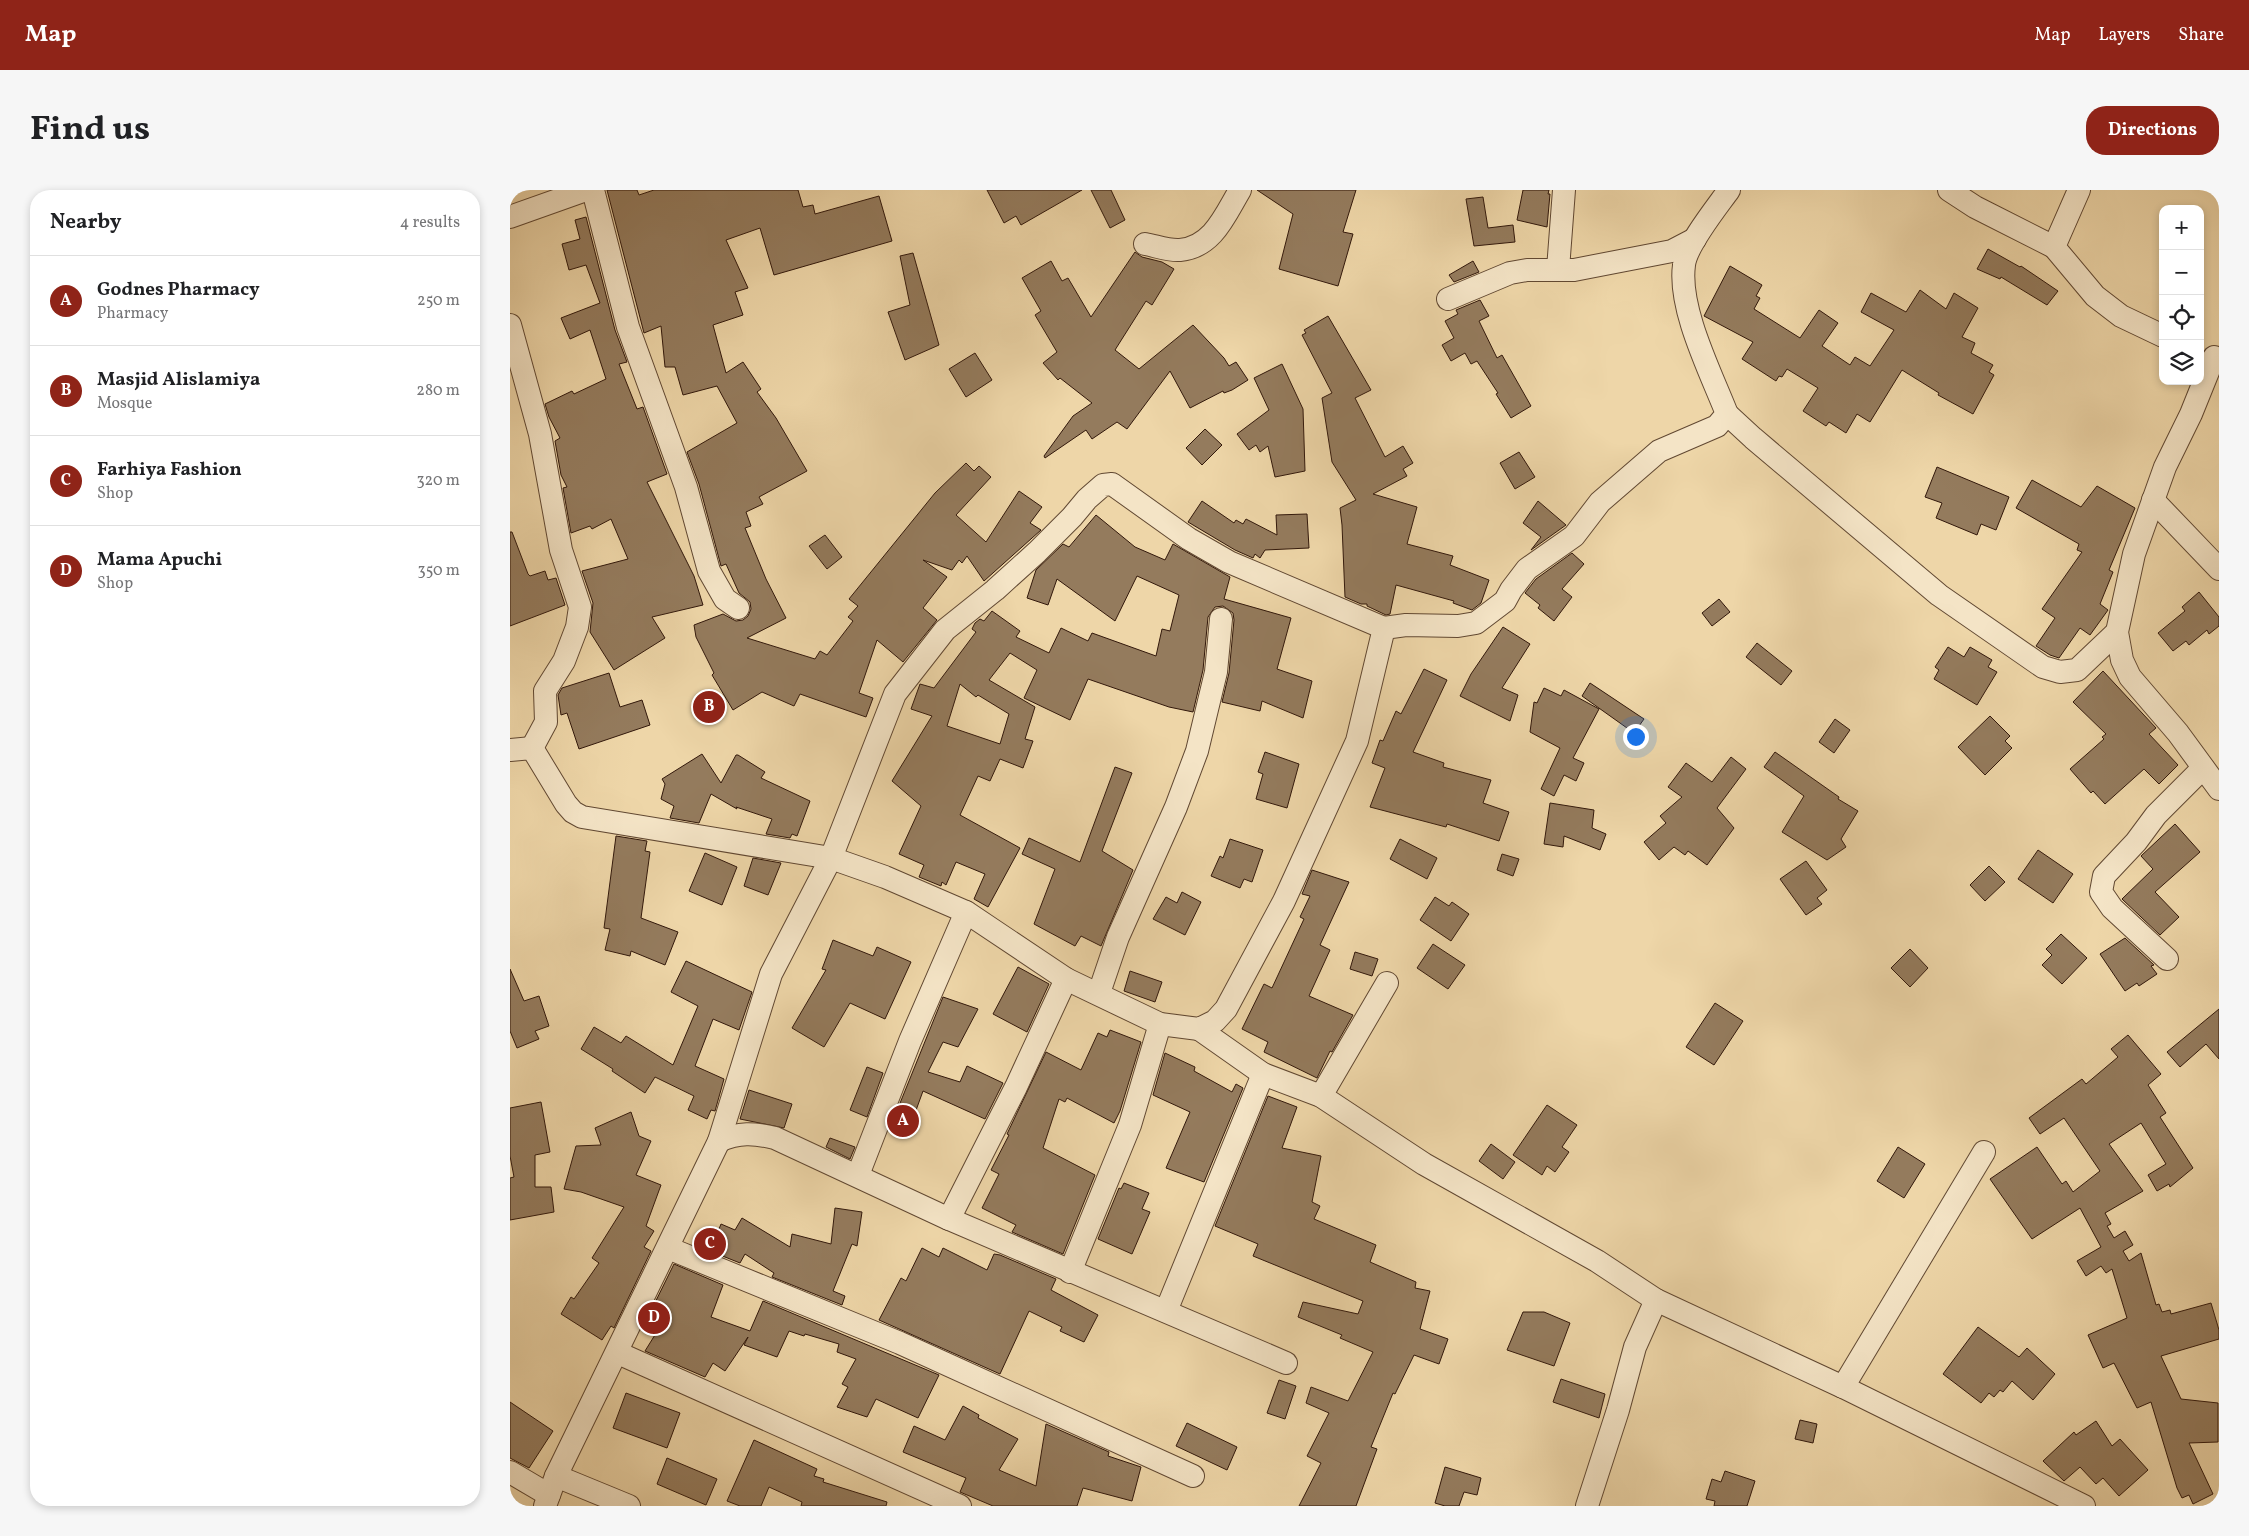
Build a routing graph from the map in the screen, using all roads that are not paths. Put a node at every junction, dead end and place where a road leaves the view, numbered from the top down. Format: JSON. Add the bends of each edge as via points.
{"nodes":[{"id":1,"x":586,"y":190,"type":"edge"},
{"id":2,"x":593,"y":190,"type":"edge"},
{"id":3,"x":1240,"y":190,"type":"edge"},
{"id":4,"x":1564,"y":190,"type":"edge"},
{"id":5,"x":1729,"y":190,"type":"edge"},
{"id":6,"x":1949,"y":190,"type":"edge"},
{"id":7,"x":2079,"y":190,"type":"edge"},
{"id":8,"x":510,"y":217,"type":"edge"},
{"id":9,"x":1695,"y":239,"type":"junction"},
{"id":10,"x":1145,"y":244,"type":"dead end"},
{"id":11,"x":2054,"y":247,"type":"junction"},
{"id":12,"x":1558,"y":270,"type":"junction"},
{"id":13,"x":1448,"y":299,"type":"dead end"},
{"id":14,"x":510,"y":324,"type":"edge"},
{"id":15,"x":2159,"y":334,"type":"edge"},
{"id":16,"x":2211,"y":356,"type":"edge"},
{"id":17,"x":1727,"y":414,"type":"junction"},
{"id":18,"x":2153,"y":500,"type":"junction"},
{"id":19,"x":2219,"y":568,"type":"edge"},
{"id":20,"x":738,"y":608,"type":"dead end"},
{"id":21,"x":1221,"y":619,"type":"dead end"},
{"id":22,"x":1384,"y":628,"type":"junction"},
{"id":23,"x":2118,"y":632,"type":"junction"},
{"id":24,"x":521,"y":749,"type":"edge"},
{"id":25,"x":2203,"y":768,"type":"junction"},
{"id":26,"x":2219,"y":789,"type":"edge"},
{"id":27,"x":831,"y":858,"type":"junction"},
{"id":28,"x":966,"y":912,"type":"junction"},
{"id":29,"x":2167,"y":959,"type":"dead end"},
{"id":30,"x":1066,"y":979,"type":"junction"},
{"id":31,"x":1387,"y":983,"type":"dead end"},
{"id":32,"x":1099,"y":993,"type":"junction"},
{"id":33,"x":1160,"y":1024,"type":"junction"},
{"id":34,"x":1198,"y":1030,"type":"junction"},
{"id":35,"x":1263,"y":1074,"type":"junction"},
{"id":36,"x":1321,"y":1096,"type":"junction"},
{"id":37,"x":719,"y":1140,"type":"junction"},
{"id":38,"x":1984,"y":1152,"type":"dead end"},
{"id":39,"x":858,"y":1175,"type":"junction"},
{"id":40,"x":949,"y":1219,"type":"junction"},
{"id":41,"x":668,"y":1248,"type":"junction"},
{"id":42,"x":1070,"y":1272,"type":"junction"},
{"id":43,"x":1656,"y":1300,"type":"junction"},
{"id":44,"x":1166,"y":1311,"type":"junction"},
{"id":45,"x":618,"y":1353,"type":"junction"},
{"id":46,"x":1286,"y":1363,"type":"dead end"},
{"id":47,"x":1843,"y":1387,"type":"junction"},
{"id":48,"x":510,"y":1472,"type":"edge"},
{"id":49,"x":1193,"y":1476,"type":"dead end"},
{"id":50,"x":550,"y":1493,"type":"edge"},
{"id":51,"x":629,"y":1506,"type":"edge"},
{"id":52,"x":960,"y":1506,"type":"edge"},
{"id":53,"x":1587,"y":1506,"type":"edge"},
{"id":54,"x":2084,"y":1506,"type":"edge"}],
"edges":[{"from":1,"to":8,"type":"street"},
{"from":2,"to":20,"type":"street","via":[[628,327],[686,487],[709,571],[725,599]]},
{"from":3,"to":10,"type":"street","via":[[1210,237],[1196,247],[1178,250]]},
{"from":4,"to":12,"type":"street"},
{"from":5,"to":9,"type":"street"},
{"from":6,"to":11,"type":"street"},
{"from":7,"to":11,"type":"street"},
{"from":9,"to":12,"type":"street","via":[[1672,251],[1574,270]]},
{"from":9,"to":17,"type":"street","via":[[1684,264],[1690,319]]},
{"from":11,"to":15,"type":"street","via":[[2095,296],[2121,316]]},
{"from":12,"to":13,"type":"street","via":[[1510,273]]},
{"from":14,"to":24,"type":"street","via":[[540,434],[561,550],[580,607],[564,661],[545,692],[546,722]]},
{"from":16,"to":18,"type":"street","via":[[2191,414]]},
{"from":17,"to":22,"type":"street","via":[[1717,426],[1659,451],[1600,502],[1574,536],[1527,568],[1505,602],[1476,623]]},
{"from":17,"to":23,"type":"street","via":[[1939,595],[2043,667],[2060,672],[2078,670]]},
{"from":18,"to":19,"type":"street"},
{"from":18,"to":23,"type":"street","via":[[2134,554]]},
{"from":21,"to":32,"type":"street","via":[[1216,672],[1197,750],[1176,807],[1118,937]]},
{"from":22,"to":27,"type":"street","via":[[1229,562],[1189,539],[1112,484],[1103,485],[1037,552],[945,630],[895,694]]},
{"from":22,"to":34,"type":"street","via":[[1357,742],[1284,900],[1226,1009],[1215,1021]]},
{"from":23,"to":25,"type":"street","via":[[2122,660],[2130,677]]},
{"from":24,"to":27,"type":"street","via":[[573,812],[582,817]]},
{"from":25,"to":26,"type":"street"},
{"from":25,"to":29,"type":"street","via":[[2156,815],[2104,876],[2101,892],[2112,908]]},
{"from":27,"to":28,"type":"street"},
{"from":27,"to":37,"type":"street","via":[[771,974]]},
{"from":28,"to":30,"type":"street"},
{"from":28,"to":39,"type":"street","via":[[910,1041]]},
{"from":30,"to":32,"type":"street"},
{"from":30,"to":40,"type":"street","via":[[1016,1088]]},
{"from":31,"to":36,"type":"street"},
{"from":32,"to":33,"type":"street"},
{"from":33,"to":34,"type":"street"},
{"from":33,"to":42,"type":"street","via":[[1130,1125]]},
{"from":34,"to":35,"type":"street"},
{"from":35,"to":36,"type":"street"},
{"from":35,"to":44,"type":"street"},
{"from":36,"to":43,"type":"street","via":[[1424,1164],[1597,1261]]},
{"from":37,"to":39,"type":"street","via":[[733,1134],[761,1134]]},
{"from":37,"to":41,"type":"street"},
{"from":38,"to":47,"type":"street"},
{"from":39,"to":40,"type":"street"},
{"from":40,"to":42,"type":"street"},
{"from":41,"to":45,"type":"street"},
{"from":41,"to":49,"type":"street","via":[[900,1343]]},
{"from":42,"to":44,"type":"street"},
{"from":43,"to":47,"type":"street"},
{"from":43,"to":53,"type":"street","via":[[1635,1347]]},
{"from":44,"to":46,"type":"street"},
{"from":45,"to":50,"type":"street"},
{"from":45,"to":52,"type":"street"},
{"from":47,"to":54,"type":"street"},
{"from":48,"to":50,"type":"street"},
{"from":50,"to":51,"type":"street"}]}
